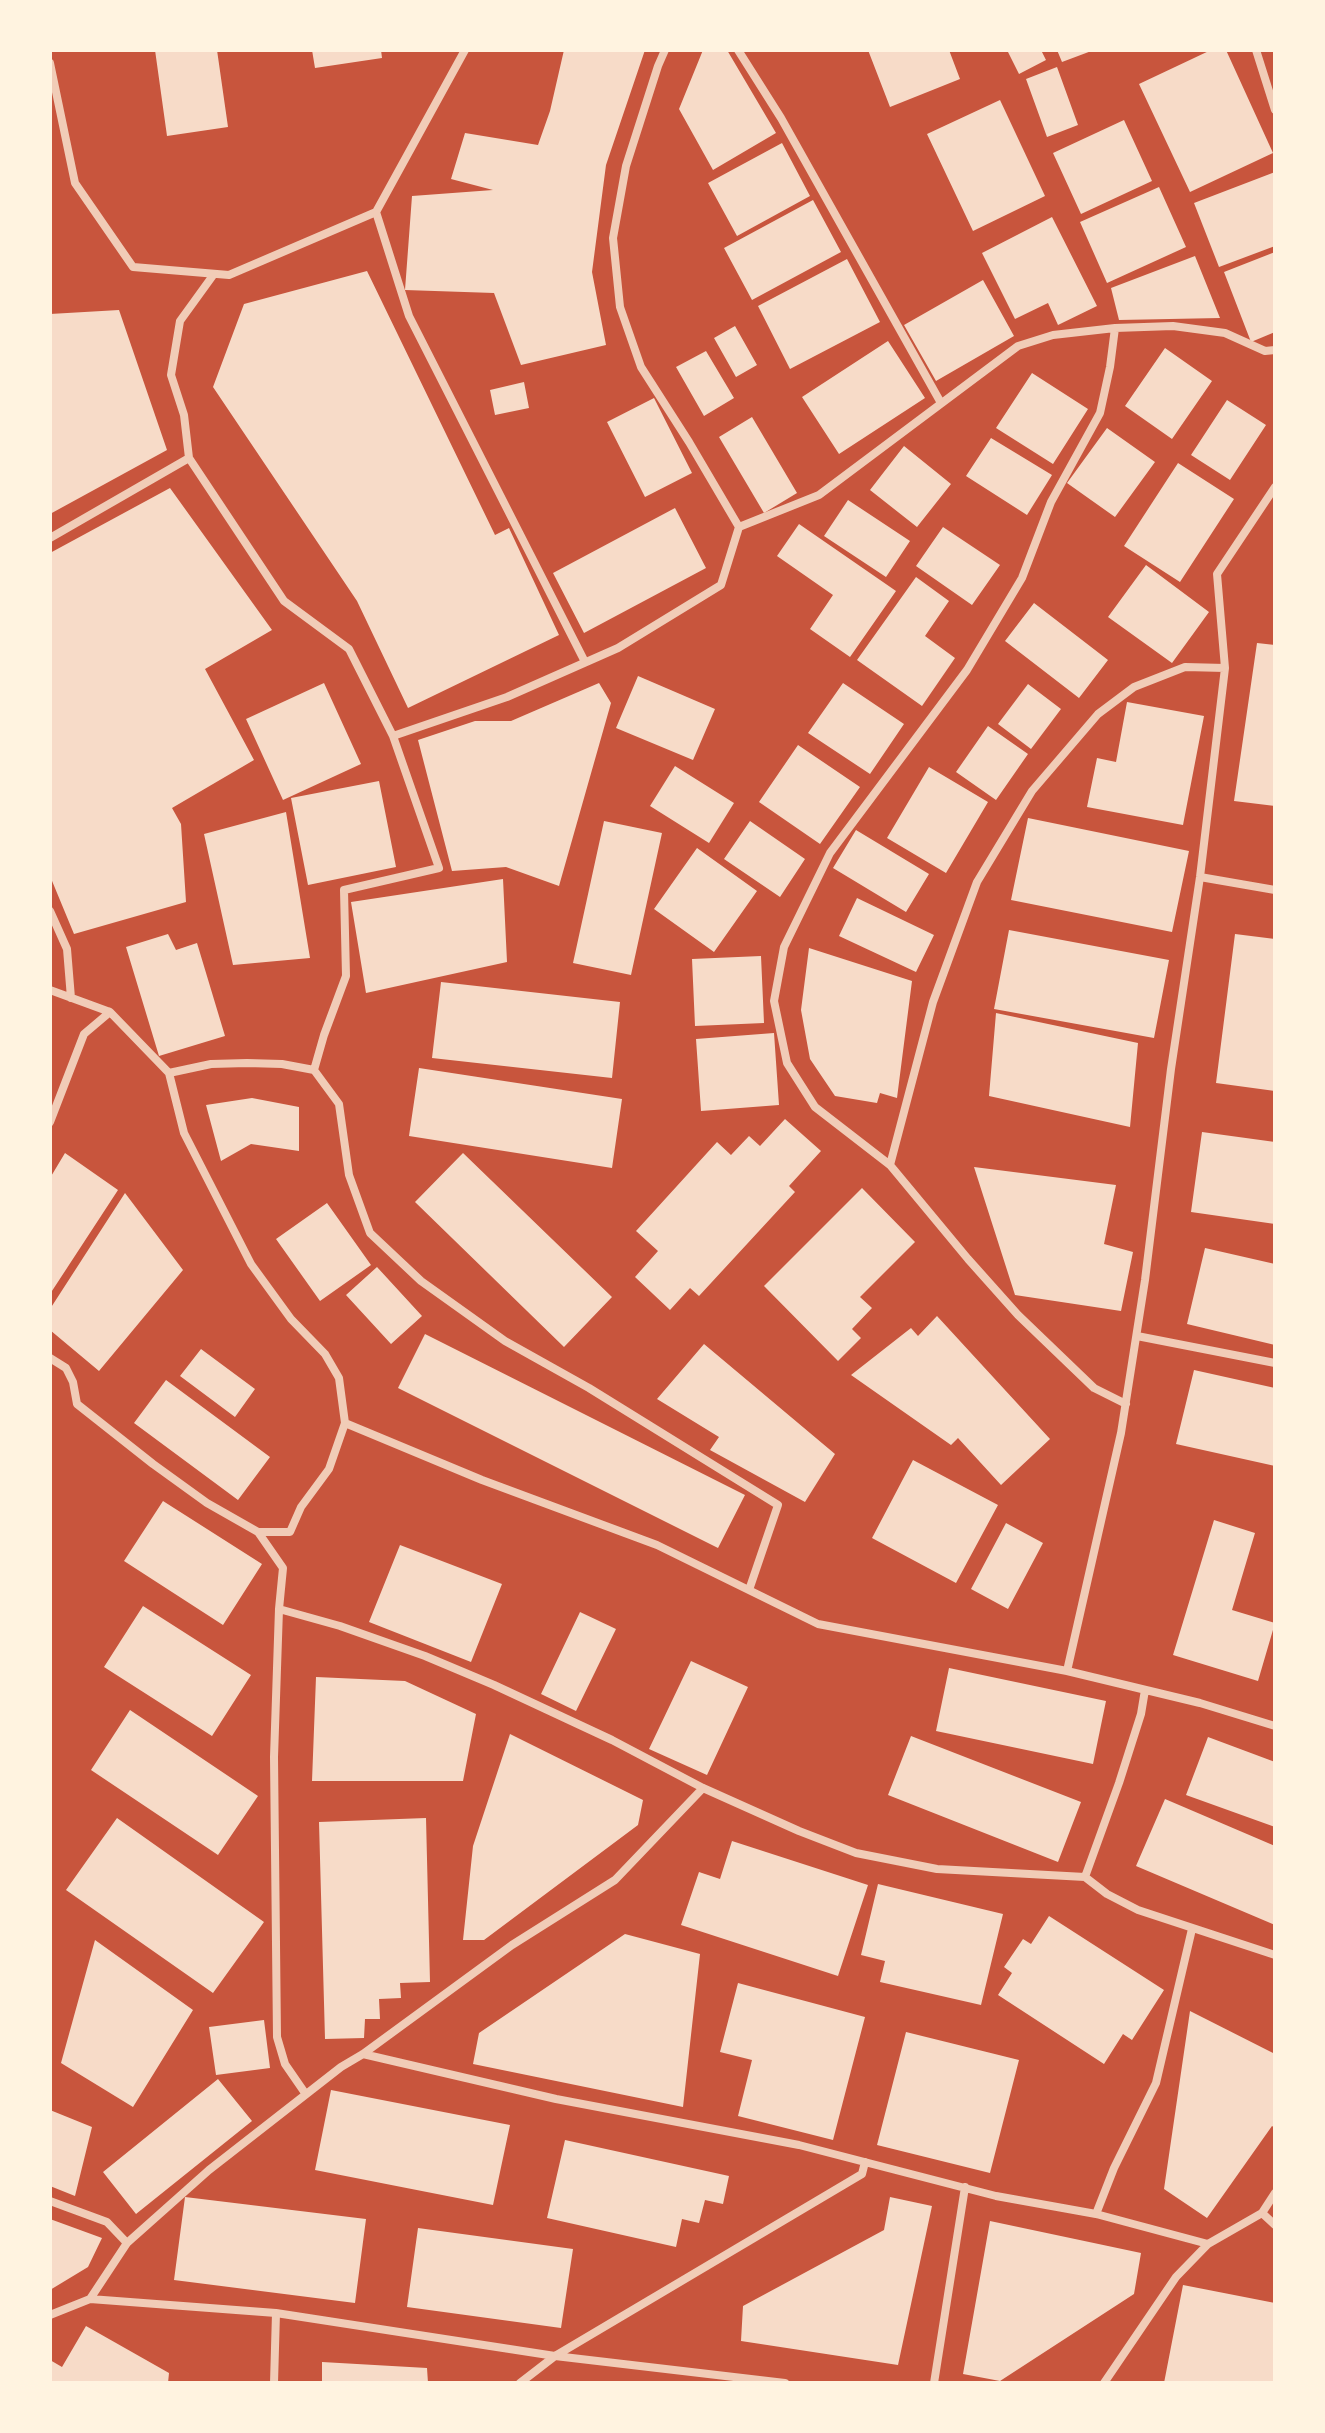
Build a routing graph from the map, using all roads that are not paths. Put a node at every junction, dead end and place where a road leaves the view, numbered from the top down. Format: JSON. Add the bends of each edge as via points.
{"nodes":[{"id":1,"x":465,"y":50,"type":"edge"},
{"id":2,"x":665,"y":50,"type":"edge"},
{"id":3,"x":738,"y":50,"type":"edge"},
{"id":4,"x":1256,"y":50,"type":"edge"},
{"id":5,"x":50,"y":63,"type":"edge"},
{"id":6,"x":1275,"y":110,"type":"edge"},
{"id":7,"x":376,"y":212,"type":"junction"},
{"id":8,"x":214,"y":274,"type":"junction"},
{"id":9,"x":1115,"y":328,"type":"junction"},
{"id":10,"x":1275,"y":350,"type":"edge"},
{"id":11,"x":941,"y":403,"type":"junction"},
{"id":12,"x":189,"y":458,"type":"junction"},
{"id":13,"x":1275,"y":487,"type":"edge"},
{"id":14,"x":739,"y":527,"type":"junction"},
{"id":15,"x":50,"y":538,"type":"edge"},
{"id":16,"x":585,"y":662,"type":"junction"},
{"id":17,"x":1225,"y":668,"type":"junction"},
{"id":18,"x":393,"y":736,"type":"junction"},
{"id":19,"x":1200,"y":877,"type":"junction"},
{"id":20,"x":1275,"y":890,"type":"edge"},
{"id":21,"x":50,"y":911,"type":"edge"},
{"id":22,"x":50,"y":990,"type":"edge"},
{"id":23,"x":71,"y":999,"type":"junction"},
{"id":24,"x":110,"y":1012,"type":"junction"},
{"id":25,"x":314,"y":1070,"type":"junction"},
{"id":26,"x":169,"y":1073,"type":"junction"},
{"id":27,"x":50,"y":1122,"type":"edge"},
{"id":28,"x":890,"y":1165,"type":"junction"},
{"id":29,"x":1137,"y":1336,"type":"junction"},
{"id":30,"x":50,"y":1358,"type":"edge"},
{"id":31,"x":1275,"y":1363,"type":"edge"},
{"id":32,"x":1126,"y":1404,"type":"junction"},
{"id":33,"x":345,"y":1423,"type":"junction"},
{"id":34,"x":258,"y":1532,"type":"junction"},
{"id":35,"x":749,"y":1590,"type":"junction"},
{"id":36,"x":279,"y":1609,"type":"junction"},
{"id":37,"x":1067,"y":1671,"type":"junction"},
{"id":38,"x":1145,"y":1690,"type":"junction"},
{"id":39,"x":1275,"y":1726,"type":"edge"},
{"id":40,"x":703,"y":1788,"type":"junction"},
{"id":41,"x":1085,"y":1877,"type":"junction"},
{"id":42,"x":1192,"y":1929,"type":"junction"},
{"id":43,"x":1275,"y":1955,"type":"edge"},
{"id":44,"x":363,"y":2054,"type":"junction"},
{"id":45,"x":305,"y":2093,"type":"junction"},
{"id":46,"x":865,"y":2162,"type":"junction"},
{"id":47,"x":965,"y":2187,"type":"junction"},
{"id":48,"x":1275,"y":2193,"type":"edge"},
{"id":49,"x":50,"y":2201,"type":"edge"},
{"id":50,"x":1262,"y":2213,"type":"junction"},
{"id":51,"x":1096,"y":2214,"type":"junction"},
{"id":52,"x":1275,"y":2225,"type":"edge"},
{"id":53,"x":127,"y":2243,"type":"junction"},
{"id":54,"x":1208,"y":2244,"type":"junction"},
{"id":55,"x":90,"y":2299,"type":"junction"},
{"id":56,"x":276,"y":2313,"type":"junction"},
{"id":57,"x":50,"y":2315,"type":"edge"},
{"id":58,"x":555,"y":2356,"type":"junction"},
{"id":59,"x":730,"y":2380,"type":"edge"},
{"id":60,"x":274,"y":2383,"type":"edge"},
{"id":61,"x":520,"y":2383,"type":"edge"},
{"id":62,"x":785,"y":2383,"type":"edge"},
{"id":63,"x":934,"y":2383,"type":"edge"},
{"id":64,"x":1104,"y":2383,"type":"edge"}],
"edges":[{"from":1,"to":7,"type":"street"},
{"from":2,"to":14,"type":"street","via":[[626,166],[613,238],[620,307],[641,367]]},
{"from":3,"to":11,"type":"street"},
{"from":4,"to":6,"type":"street"},
{"from":5,"to":8,"type":"street","via":[[75,183],[133,267]]},
{"from":7,"to":8,"type":"street","via":[[229,275]]},
{"from":7,"to":16,"type":"street","via":[[409,316]]},
{"from":8,"to":12,"type":"street","via":[[180,321],[171,375],[184,415]]},
{"from":9,"to":10,"type":"street","via":[[1173,326],[1225,333],[1265,351]]},
{"from":9,"to":11,"type":"street","via":[[1053,335],[1018,346]]},
{"from":9,"to":28,"type":"street","via":[[1100,413],[1051,502],[1022,578],[967,670],[830,853],[784,947],[774,1001],[787,1063],[815,1107]]},
{"from":11,"to":14,"type":"street","via":[[819,495]]},
{"from":12,"to":15,"type":"street"},
{"from":12,"to":18,"type":"street","via":[[284,601],[349,649]]},
{"from":13,"to":17,"type":"street","via":[[1217,574]]},
{"from":14,"to":16,"type":"street","via":[[721,585],[618,648]]},
{"from":16,"to":18,"type":"street","via":[[507,697]]},
{"from":17,"to":19,"type":"street"},
{"from":17,"to":28,"type":"street","via":[[1185,667],[1134,687],[1098,714],[1032,791],[977,882],[933,1002]]},
{"from":18,"to":25,"type":"street","via":[[439,868],[344,890],[346,976]]},
{"from":19,"to":20,"type":"street"},
{"from":19,"to":29,"type":"street"},
{"from":21,"to":23,"type":"street","via":[[67,949]]},
{"from":22,"to":23,"type":"street"},
{"from":23,"to":24,"type":"street"},
{"from":24,"to":26,"type":"street"},
{"from":24,"to":27,"type":"street","via":[[84,1034]]},
{"from":25,"to":26,"type":"street","via":[[235,1063]]},
{"from":25,"to":35,"type":"street","via":[[339,1104],[349,1175],[370,1233],[421,1281],[505,1341],[778,1505]]},
{"from":26,"to":33,"type":"street","via":[[184,1133],[251,1264],[339,1378]]},
{"from":28,"to":32,"type":"street","via":[[1018,1315],[1094,1388]]},
{"from":29,"to":31,"type":"street"},
{"from":29,"to":32,"type":"street"},
{"from":30,"to":34,"type":"street","via":[[66,1368],[77,1404],[174,1480]]},
{"from":32,"to":37,"type":"street"},
{"from":33,"to":34,"type":"street","via":[[329,1469],[290,1532]]},
{"from":33,"to":35,"type":"street","via":[[657,1545]]},
{"from":34,"to":36,"type":"street","via":[[283,1568]]},
{"from":35,"to":37,"type":"street","via":[[818,1624]]},
{"from":36,"to":40,"type":"street","via":[[425,1656],[494,1685]]},
{"from":36,"to":45,"type":"street","via":[[274,1757],[277,2037],[285,2064]]},
{"from":37,"to":38,"type":"street"},
{"from":38,"to":39,"type":"street"},
{"from":38,"to":41,"type":"street","via":[[1124,1769]]},
{"from":40,"to":41,"type":"street","via":[[856,1853],[937,1869]]},
{"from":40,"to":44,"type":"street","via":[[615,1880],[512,1945]]},
{"from":41,"to":42,"type":"street","via":[[1138,1910]]},
{"from":42,"to":43,"type":"street"},
{"from":42,"to":51,"type":"street","via":[[1156,2083]]},
{"from":44,"to":45,"type":"street"},
{"from":44,"to":46,"type":"street"},
{"from":45,"to":53,"type":"street"},
{"from":46,"to":47,"type":"street"},
{"from":46,"to":58,"type":"street","via":[[862,2174]]},
{"from":47,"to":51,"type":"street"},
{"from":47,"to":63,"type":"street"},
{"from":48,"to":50,"type":"street"},
{"from":49,"to":53,"type":"street","via":[[107,2222]]},
{"from":50,"to":52,"type":"street"},
{"from":50,"to":54,"type":"street"},
{"from":51,"to":54,"type":"street"},
{"from":53,"to":55,"type":"street"},
{"from":54,"to":64,"type":"street","via":[[1176,2277]]},
{"from":55,"to":56,"type":"street"},
{"from":55,"to":57,"type":"street"},
{"from":56,"to":58,"type":"street"},
{"from":56,"to":60,"type":"street"},
{"from":58,"to":59,"type":"street"},
{"from":58,"to":61,"type":"street"},
{"from":59,"to":62,"type":"street"}]}
